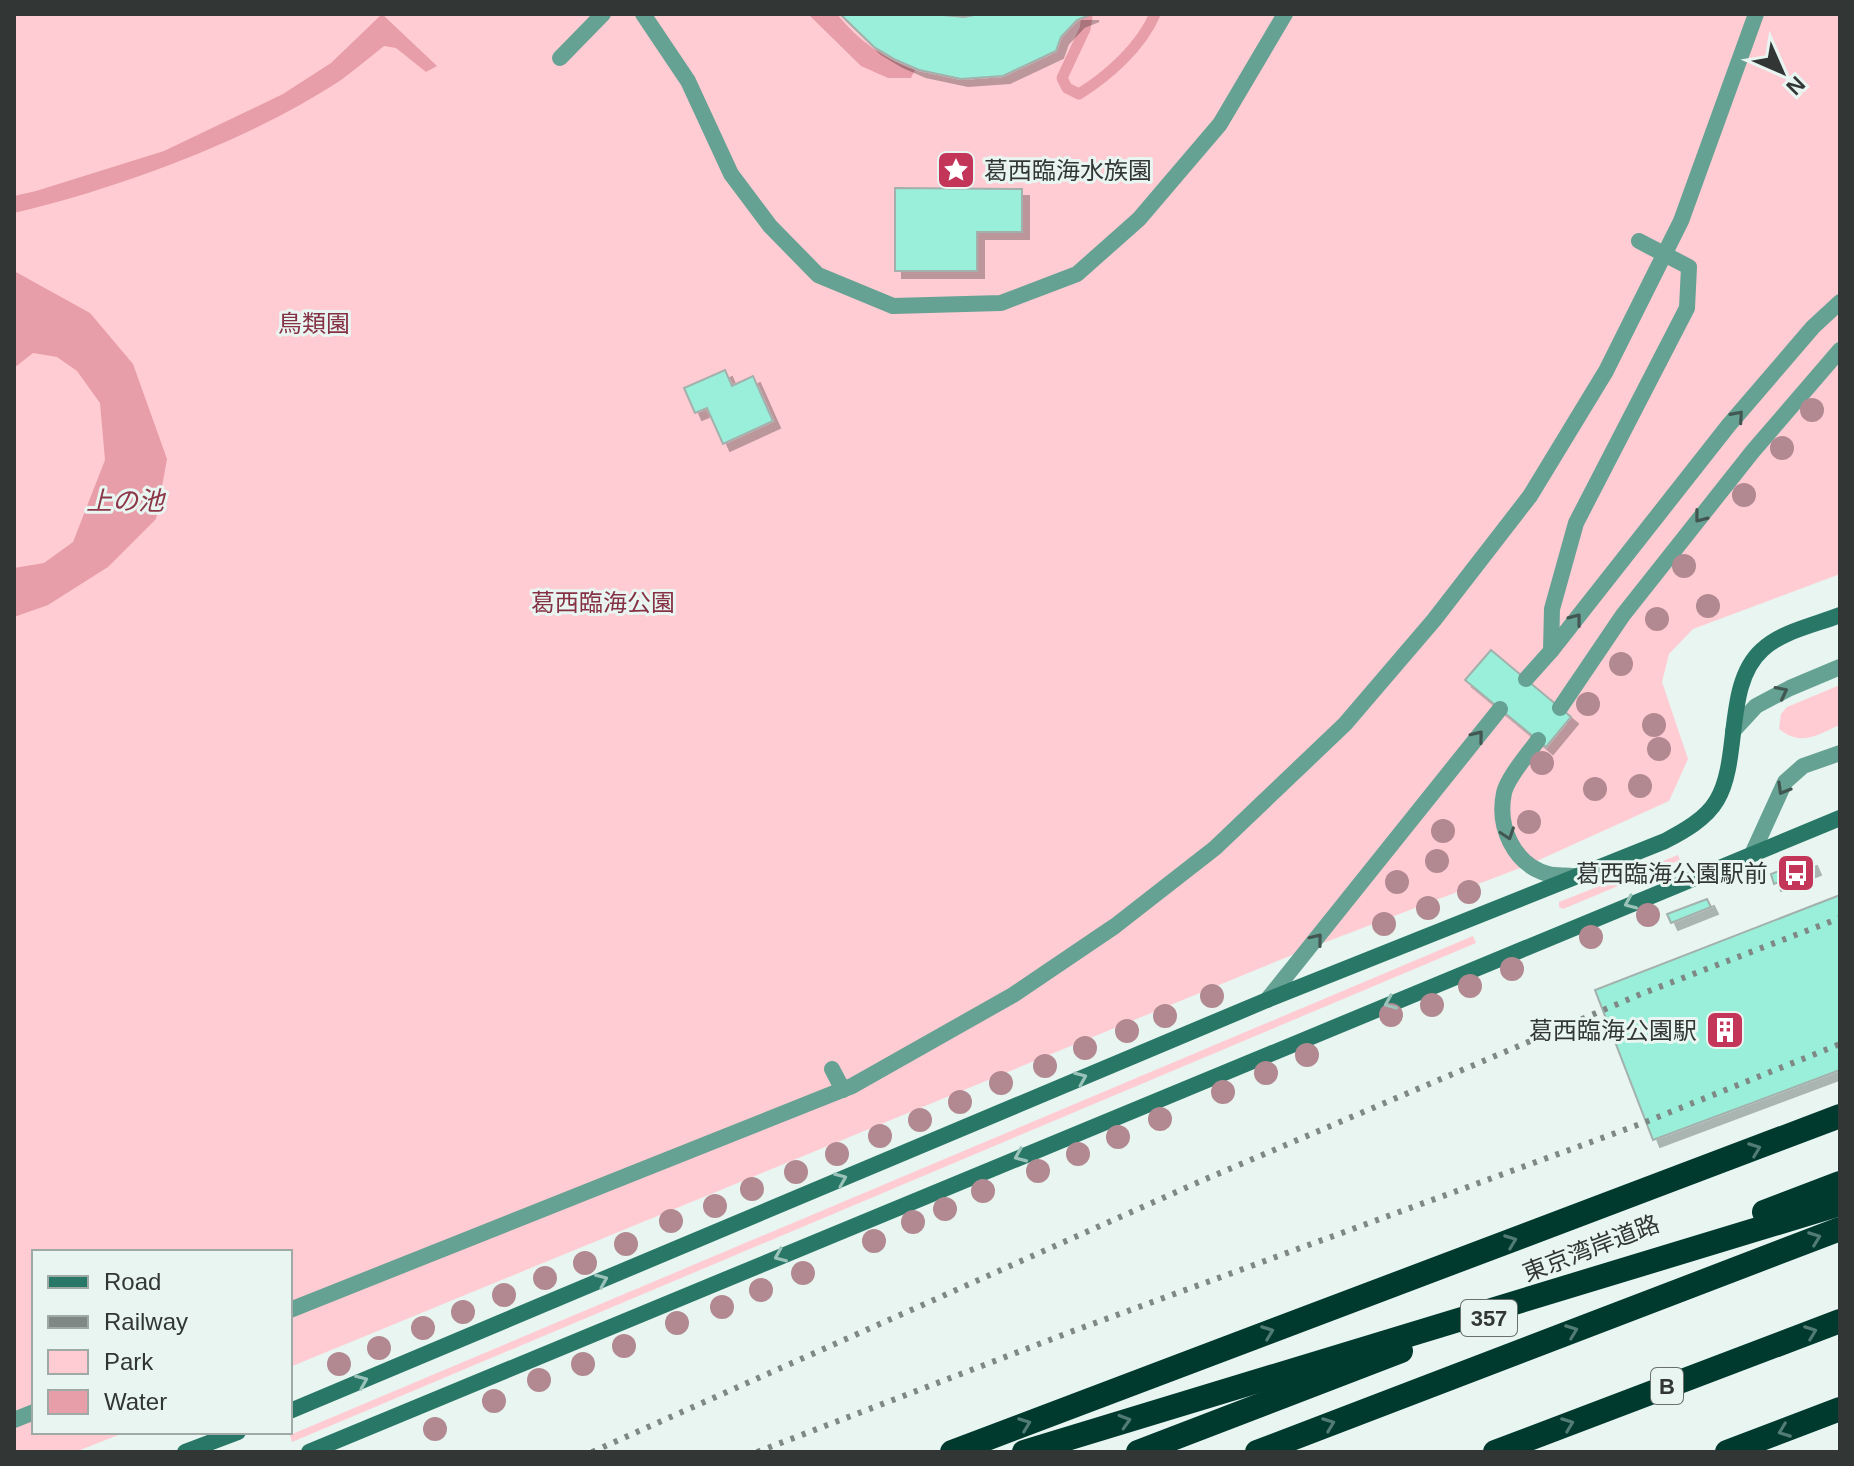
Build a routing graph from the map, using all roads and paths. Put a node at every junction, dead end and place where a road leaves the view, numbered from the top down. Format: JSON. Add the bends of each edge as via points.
{"nodes":[{"id":1,"x":603,"y":14,"type":"edge"},
{"id":2,"x":643,"y":14,"type":"edge"},
{"id":3,"x":1285,"y":14,"type":"edge"},
{"id":4,"x":1756,"y":14,"type":"edge"},
{"id":5,"x":560,"y":58,"type":"dead end"},
{"id":6,"x":1639,"y":241,"type":"dead end"},
{"id":7,"x":1663,"y":254,"type":"junction"},
{"id":8,"x":1840,"y":302,"type":"edge"},
{"id":9,"x":1840,"y":350,"type":"edge"},
{"id":10,"x":1840,"y":615,"type":"edge"},
{"id":11,"x":1551,"y":651,"type":"junction"},
{"id":12,"x":1840,"y":667,"type":"edge"},
{"id":13,"x":1526,"y":679,"type":"dead end"},
{"id":14,"x":1560,"y":708,"type":"dead end"},
{"id":15,"x":1500,"y":709,"type":"dead end"},
{"id":16,"x":1733,"y":731,"type":"junction"},
{"id":17,"x":1538,"y":740,"type":"dead end"},
{"id":18,"x":1840,"y":753,"type":"edge"},
{"id":19,"x":1840,"y":818,"type":"edge"},
{"id":20,"x":1753,"y":852,"type":"junction"},
{"id":21,"x":1573,"y":876,"type":"junction"},
{"id":22,"x":1267,"y":1000,"type":"junction"},
{"id":23,"x":832,"y":1069,"type":"dead end"},
{"id":24,"x":843,"y":1090,"type":"junction"},
{"id":25,"x":1840,"y":1116,"type":"edge"},
{"id":26,"x":1840,"y":1183,"type":"edge"},
{"id":27,"x":1840,"y":1204,"type":"edge"},
{"id":28,"x":1840,"y":1229,"type":"edge"},
{"id":29,"x":292,"y":1309,"type":"edge"},
{"id":30,"x":1840,"y":1321,"type":"edge"},
{"id":31,"x":1840,"y":1409,"type":"edge"},
{"id":32,"x":292,"y":1410,"type":"edge"},
{"id":33,"x":233,"y":1434,"type":"edge"},
{"id":34,"x":185,"y":1452,"type":"edge"},
{"id":35,"x":309,"y":1452,"type":"edge"},
{"id":36,"x":952,"y":1452,"type":"edge"},
{"id":37,"x":1024,"y":1452,"type":"edge"},
{"id":38,"x":1138,"y":1452,"type":"edge"},
{"id":39,"x":1257,"y":1452,"type":"edge"},
{"id":40,"x":1495,"y":1452,"type":"edge"},
{"id":41,"x":1727,"y":1452,"type":"edge"}],
"edges":[{"from":1,"to":5,"type":"lane"},
{"from":2,"to":3,"type":"lane","via":[[688,81],[731,174],[770,226],[818,275],[893,306],[1001,303],[1077,274],[1139,219],[1220,124]]},
{"from":4,"to":7,"type":"lane","via":[[1681,221]]},
{"from":6,"to":7,"type":"lane"},
{"from":7,"to":11,"type":"lane","via":[[1689,267],[1687,308],[1576,523],[1552,609]]},
{"from":7,"to":24,"type":"lane","via":[[1606,371],[1530,496],[1345,724],[1215,848],[1115,926],[1013,995]]},
{"from":11,"to":8,"type":"lane","one_way":true,"via":[[1728,426]]},
{"from":9,"to":14,"type":"lane","one_way":true,"via":[[1623,615]]},
{"from":10,"to":16,"type":"street","via":[[1762,650],[1741,686]]},
{"from":11,"to":13,"type":"lane"},
{"from":16,"to":12,"type":"lane","one_way":true,"via":[[1756,706]]},
{"from":22,"to":15,"type":"lane","one_way":true},
{"from":16,"to":21,"type":"street","via":[[1717,801],[1688,829]]},
{"from":17,"to":21,"type":"lane","one_way":true,"via":[[1504,790],[1508,843],[1531,866]]},
{"from":18,"to":20,"type":"lane","one_way":true,"via":[[1803,766],[1785,782]]},
{"from":19,"to":20,"type":"street"},
{"from":20,"to":35,"type":"street","one_way":true},
{"from":21,"to":22,"type":"street"},
{"from":32,"to":22,"type":"street","one_way":true},
{"from":23,"to":24,"type":"lane"},
{"from":24,"to":29,"type":"lane","via":[[429,1246]]},
{"from":36,"to":25,"type":"highway","one_way":true},
{"from":26,"to":38,"type":"highway","name":"東京湾岸道路","number":"357"},
{"from":37,"to":27,"type":"highway","one_way":true},
{"from":39,"to":28,"type":"highway","one_way":true},
{"from":40,"to":30,"type":"highway","number":"B","one_way":true},
{"from":31,"to":41,"type":"highway","one_way":true},
{"from":33,"to":34,"type":"street"}]}
